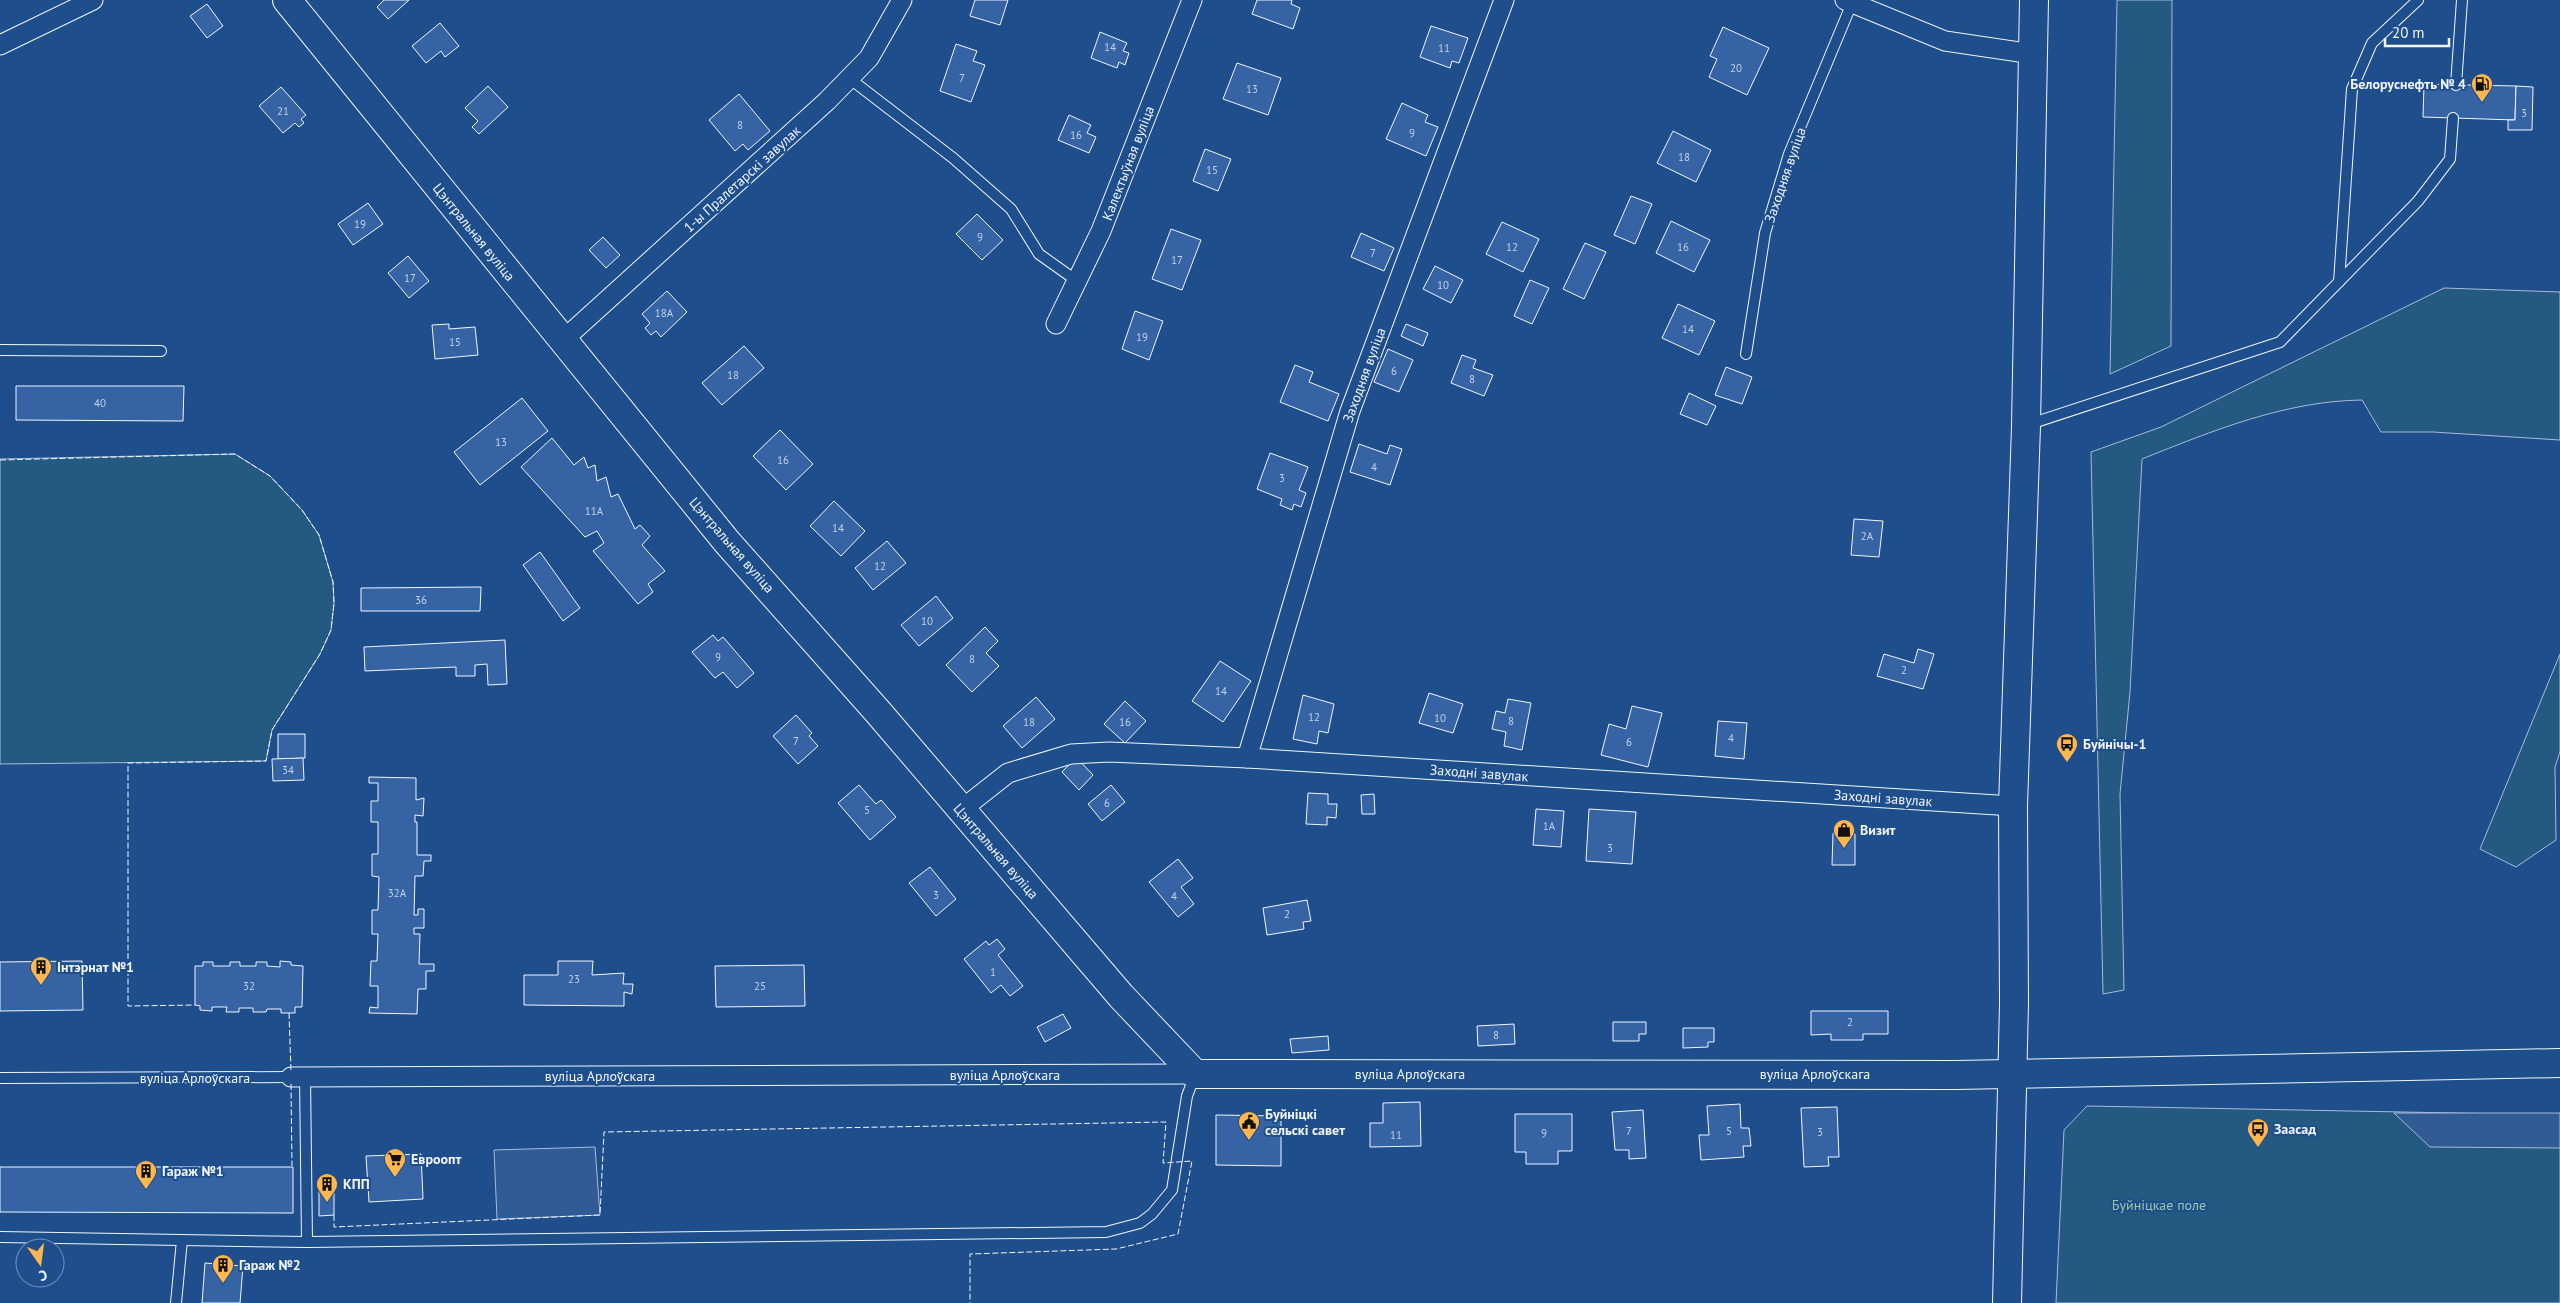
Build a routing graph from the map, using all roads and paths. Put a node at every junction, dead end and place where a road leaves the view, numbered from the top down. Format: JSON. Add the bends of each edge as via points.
{"nodes":[{"id":1,"x":93,"y":0,"type":"edge"},
{"id":2,"x":287,"y":0,"type":"edge"},
{"id":3,"x":902,"y":0,"type":"edge"},
{"id":4,"x":1192,"y":0,"type":"edge"},
{"id":5,"x":1504,"y":0,"type":"edge"},
{"id":6,"x":2034,"y":0,"type":"edge"},
{"id":7,"x":2418,"y":0,"type":"edge"},
{"id":8,"x":2462,"y":0,"type":"edge"},
{"id":9,"x":1848,"y":2,"type":"edge"},
{"id":10,"x":0,"y":45,"type":"edge"},
{"id":11,"x":2033,"y":54,"type":"junction"},
{"id":12,"x":850,"y":78,"type":"junction"},
{"id":13,"x":2456,"y":85,"type":"dead end"},
{"id":14,"x":2453,"y":118,"type":"dead end"},
{"id":15,"x":1077,"y":281,"type":"junction"},
{"id":16,"x":2339,"y":282,"type":"junction"},
{"id":17,"x":1056,"y":324,"type":"dead end"},
{"id":18,"x":562,"y":341,"type":"junction"},
{"id":19,"x":0,"y":350,"type":"edge"},
{"id":20,"x":161,"y":351,"type":"dead end"},
{"id":21,"x":1746,"y":354,"type":"dead end"},
{"id":22,"x":2026,"y":426,"type":"junction"},
{"id":23,"x":1247,"y":758,"type":"junction"},
{"id":24,"x":2013,"y":806,"type":"junction"},
{"id":25,"x":961,"y":810,"type":"junction"},
{"id":26,"x":2560,"y":1063,"type":"edge"},
{"id":27,"x":1195,"y":1074,"type":"junction"},
{"id":28,"x":2011,"y":1074,"type":"junction"},
{"id":29,"x":298,"y":1077,"type":"junction"},
{"id":30,"x":0,"y":1078,"type":"edge"},
{"id":31,"x":0,"y":1237,"type":"edge"},
{"id":32,"x":182,"y":1240,"type":"junction"},
{"id":33,"x":307,"y":1242,"type":"junction"},
{"id":34,"x":176,"y":1303,"type":"edge"},
{"id":35,"x":2007,"y":1303,"type":"edge"}],
"edges":[{"from":1,"to":10,"type":"street"},
{"from":2,"to":18,"type":"street","name":"Цэнтральная вуліца"},
{"from":3,"to":12,"type":"street","name":"1-ы Пралетарскі завулак","via":[[869,58]]},
{"from":4,"to":15,"type":"street","name":"Калектыўная вуліца","via":[[1101,231]]},
{"from":5,"to":23,"type":"street","name":"Заходняя вуліца","via":[[1350,411]]},
{"from":6,"to":11,"type":"street"},
{"from":7,"to":16,"type":"lane","via":[[2372,43],[2352,89]]},
{"from":8,"to":13,"type":"lane"},
{"from":9,"to":11,"type":"street","via":[[1945,41]]},
{"from":9,"to":21,"type":"lane","name":"Заходняя вуліца","via":[[1790,154],[1765,233]]},
{"from":11,"to":22,"type":"street"},
{"from":12,"to":15,"type":"lane","via":[[953,158],[1011,209],[1039,254]]},
{"from":12,"to":18,"type":"street","name":"1-ы Пралетарскі завулак"},
{"from":14,"to":16,"type":"lane","via":[[2450,159],[2418,201]]},
{"from":15,"to":17,"type":"street","name":"Калектыўная вуліца"},
{"from":16,"to":22,"type":"lane","via":[[2280,342]]},
{"from":18,"to":25,"type":"street","name":"Цэнтральная вуліца","via":[[727,542],[872,704]]},
{"from":19,"to":20,"type":"lane"},
{"from":22,"to":24,"type":"street"},
{"from":23,"to":24,"type":"street","name":"Заходні завулак"},
{"from":23,"to":25,"type":"street","name":"Заходні завулак","via":[[1109,752],[1071,754],[1008,773]]},
{"from":24,"to":28,"type":"street"},
{"from":25,"to":27,"type":"street","name":"Цэнтральная вуліца","via":[[1120,996]]},
{"from":26,"to":28,"type":"street","name":"вуліца Арлоўскага"},
{"from":27,"to":28,"type":"street","name":"вуліца Арлоўскага"},
{"from":27,"to":29,"type":"street","name":"вуліца Арлоўскага"},
{"from":27,"to":33,"type":"lane","via":[[1187,1096],[1172,1190],[1152,1214],[1123,1229],[1106,1232]]},
{"from":28,"to":35,"type":"street"},
{"from":29,"to":30,"type":"lane","name":"вуліца Арлоўскага"},
{"from":29,"to":33,"type":"lane"},
{"from":31,"to":32,"type":"lane"},
{"from":32,"to":33,"type":"lane"},
{"from":32,"to":34,"type":"lane"}]}
